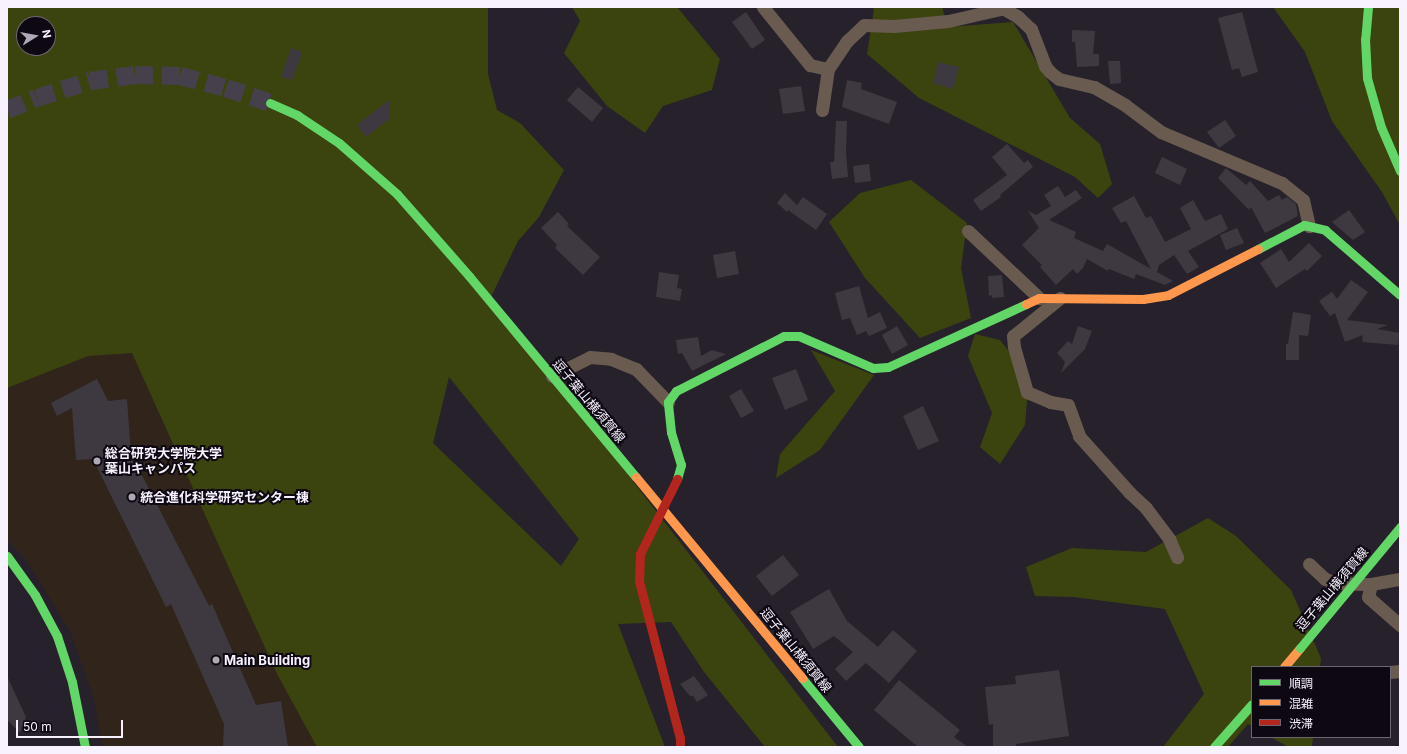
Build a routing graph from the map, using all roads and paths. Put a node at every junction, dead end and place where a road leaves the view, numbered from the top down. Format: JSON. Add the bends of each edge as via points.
{"nodes":[{"id":1,"x":763,"y":7,"type":"edge"},
{"id":2,"x":1368,"y":7,"type":"edge"},
{"id":3,"x":1001,"y":8,"type":"edge"},
{"id":4,"x":828,"y":69,"type":"junction"},
{"id":5,"x":270,"y":103,"type":"tunnel mouth"},
{"id":6,"x":822,"y":110,"type":"dead end"},
{"id":7,"x":1400,"y":171,"type":"edge"},
{"id":8,"x":1310,"y":226,"type":"junction"},
{"id":9,"x":968,"y":230,"type":"dead end"},
{"id":10,"x":1400,"y":295,"type":"edge"},
{"id":11,"x":1039,"y":298,"type":"junction"},
{"id":12,"x":1060,"y":298,"type":"junction"},
{"id":13,"x":552,"y":376,"type":"junction"},
{"id":14,"x":668,"y":402,"type":"junction"},
{"id":15,"x":1400,"y":527,"type":"edge"},
{"id":16,"x":7,"y":556,"type":"edge"},
{"id":17,"x":1177,"y":558,"type":"dead end"},
{"id":18,"x":1309,"y":564,"type":"dead end"},
{"id":19,"x":1400,"y":579,"type":"edge"},
{"id":20,"x":1371,"y":584,"type":"junction"},
{"id":21,"x":1400,"y":625,"type":"edge"},
{"id":22,"x":1285,"y":666,"type":"edge"},
{"id":23,"x":1251,"y":705,"type":"edge"},
{"id":24,"x":681,"y":744,"type":"edge"},
{"id":25,"x":86,"y":747,"type":"edge"},
{"id":26,"x":859,"y":747,"type":"edge"},
{"id":27,"x":1214,"y":747,"type":"edge"}],
"edges":[{"from":1,"to":4,"type":"street","via":[[810,65]]},
{"from":2,"to":7,"type":"street","via":[[1365,39],[1367,78],[1381,127]]},
{"from":3,"to":4,"type":"street","via":[[948,21],[894,26],[864,25],[847,41]]},
{"from":3,"to":8,"type":"street","via":[[1018,17],[1031,29],[1045,66],[1059,79],[1094,87],[1125,105],[1161,132],[1282,183],[1303,200]]},
{"from":4,"to":6,"type":"street"},
{"from":5,"to":13,"type":"street","name":"逗子葉山横須賀線","via":[[297,114],[339,143],[396,194]]},
{"from":8,"to":10,"type":"street","via":[[1325,230]]},
{"from":8,"to":12,"type":"street","via":[[1304,225],[1281,235],[1168,295],[1143,299]]},
{"from":9,"to":11,"type":"street"},
{"from":11,"to":12,"type":"street"},
{"from":11,"to":14,"type":"street","via":[[888,366],[874,368],[799,336],[784,336],[676,391]]},
{"from":12,"to":17,"type":"street","via":[[1014,336],[1014,347],[1027,392],[1050,402],[1068,405],[1079,436],[1146,508],[1169,540]]},
{"from":13,"to":14,"type":"street","via":[[590,357],[612,358],[636,369]]},
{"from":13,"to":26,"type":"street","name":"逗子葉山横須賀線"},
{"from":14,"to":24,"type":"street","bridge":true,"via":[[671,432],[681,465],[677,479],[640,554],[640,581]]},
{"from":15,"to":22,"type":"street","name":"逗子葉山横須賀線","bridge":true},
{"from":16,"to":25,"type":"street","via":[[35,595],[57,636],[72,682]]},
{"from":18,"to":20,"type":"street","via":[[1325,579]]},
{"from":19,"to":20,"type":"street"},
{"from":20,"to":21,"type":"street","via":[[1368,597]]},
{"from":23,"to":27,"type":"street"}]}
